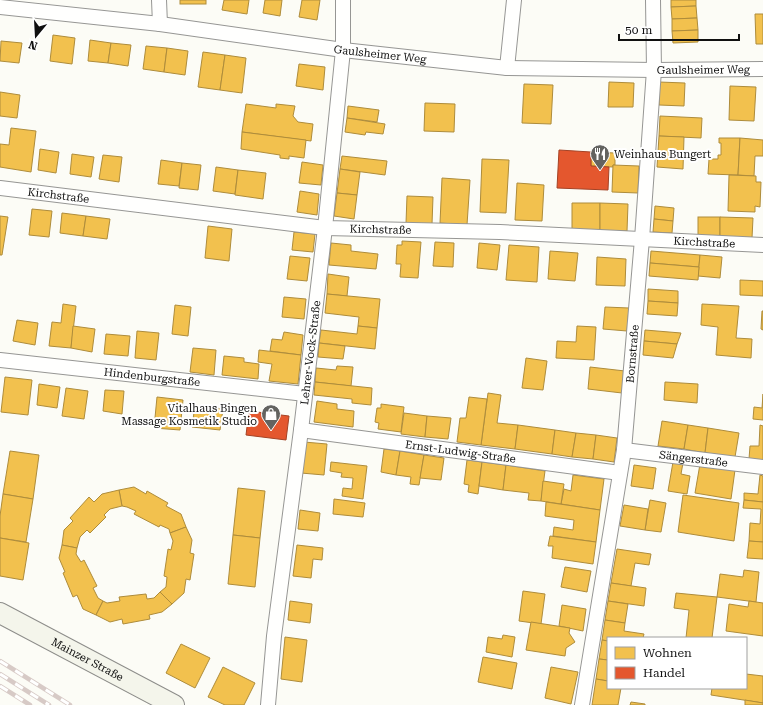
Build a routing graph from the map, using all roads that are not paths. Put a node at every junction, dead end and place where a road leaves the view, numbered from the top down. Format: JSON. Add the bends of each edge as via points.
{"nodes":[{"id":1,"x":159,"y":0,"type":"edge"},
{"id":2,"x":343,"y":0,"type":"edge"},
{"id":3,"x":514,"y":0,"type":"edge"},
{"id":4,"x":653,"y":0,"type":"edge"},
{"id":5,"x":0,"y":7,"type":"edge"},
{"id":6,"x":160,"y":24,"type":"junction"},
{"id":7,"x":343,"y":50,"type":"junction"},
{"id":8,"x":507,"y":68,"type":"junction"},
{"id":9,"x":763,"y":69,"type":"edge"},
{"id":10,"x":654,"y":70,"type":"junction"},
{"id":11,"x":0,"y":188,"type":"edge"},
{"id":12,"x":324,"y":228,"type":"junction"},
{"id":13,"x":642,"y":239,"type":"junction"},
{"id":14,"x":763,"y":245,"type":"edge"},
{"id":15,"x":0,"y":360,"type":"edge"},
{"id":16,"x":305,"y":394,"type":"junction"},
{"id":17,"x":301,"y":430,"type":"junction"},
{"id":18,"x":624,"y":450,"type":"junction"},
{"id":19,"x":763,"y":467,"type":"edge"},
{"id":20,"x":620,"y":472,"type":"junction"},
{"id":21,"x":0,"y":613,"type":"edge"},
{"id":22,"x":174,"y":705,"type":"edge"},
{"id":23,"x":268,"y":705,"type":"edge"},
{"id":24,"x":582,"y":705,"type":"edge"}],
"edges":[{"from":1,"to":6,"type":"street"},
{"from":2,"to":7,"type":"street","name":"Lehrer-Vock-Straße"},
{"from":3,"to":8,"type":"street"},
{"from":4,"to":10,"type":"street","name":"Bornstraße"},
{"from":5,"to":6,"type":"street","name":"Gaulsheimer Weg"},
{"from":6,"to":7,"type":"street","name":"Gaulsheimer Weg"},
{"from":7,"to":8,"type":"street","name":"Gaulsheimer Weg"},
{"from":7,"to":12,"type":"street","name":"Lehrer-Vock-Straße"},
{"from":8,"to":10,"type":"street","name":"Gaulsheimer Weg"},
{"from":9,"to":10,"type":"street","name":"Gaulsheimer Weg"},
{"from":10,"to":13,"type":"street","name":"Bornstraße"},
{"from":11,"to":12,"type":"street","name":"Kirchstraße"},
{"from":12,"to":13,"type":"street","name":"Kirchstraße","via":[[500,232]]},
{"from":12,"to":16,"type":"street","name":"Lehrer-Vock-Straße"},
{"from":13,"to":14,"type":"street","name":"Kirchstraße"},
{"from":13,"to":18,"type":"street","name":"Bornstraße"},
{"from":15,"to":16,"type":"street","name":"Hindenburgstraße"},
{"from":16,"to":17,"type":"street","name":"Lehrer-Vock-Straße"},
{"from":17,"to":20,"type":"street","name":"Ernst-Ludwig-Straße"},
{"from":17,"to":23,"type":"street","name":"Lehrer-Vock-Straße","via":[[274,636]]},
{"from":18,"to":19,"type":"street","name":"Sängerstraße"},
{"from":18,"to":20,"type":"street","name":"Bornstraße"},
{"from":20,"to":24,"type":"street","name":"Bornstraße"},
{"from":21,"to":22,"type":"main road","name":"Mainzer Straße"}]}
